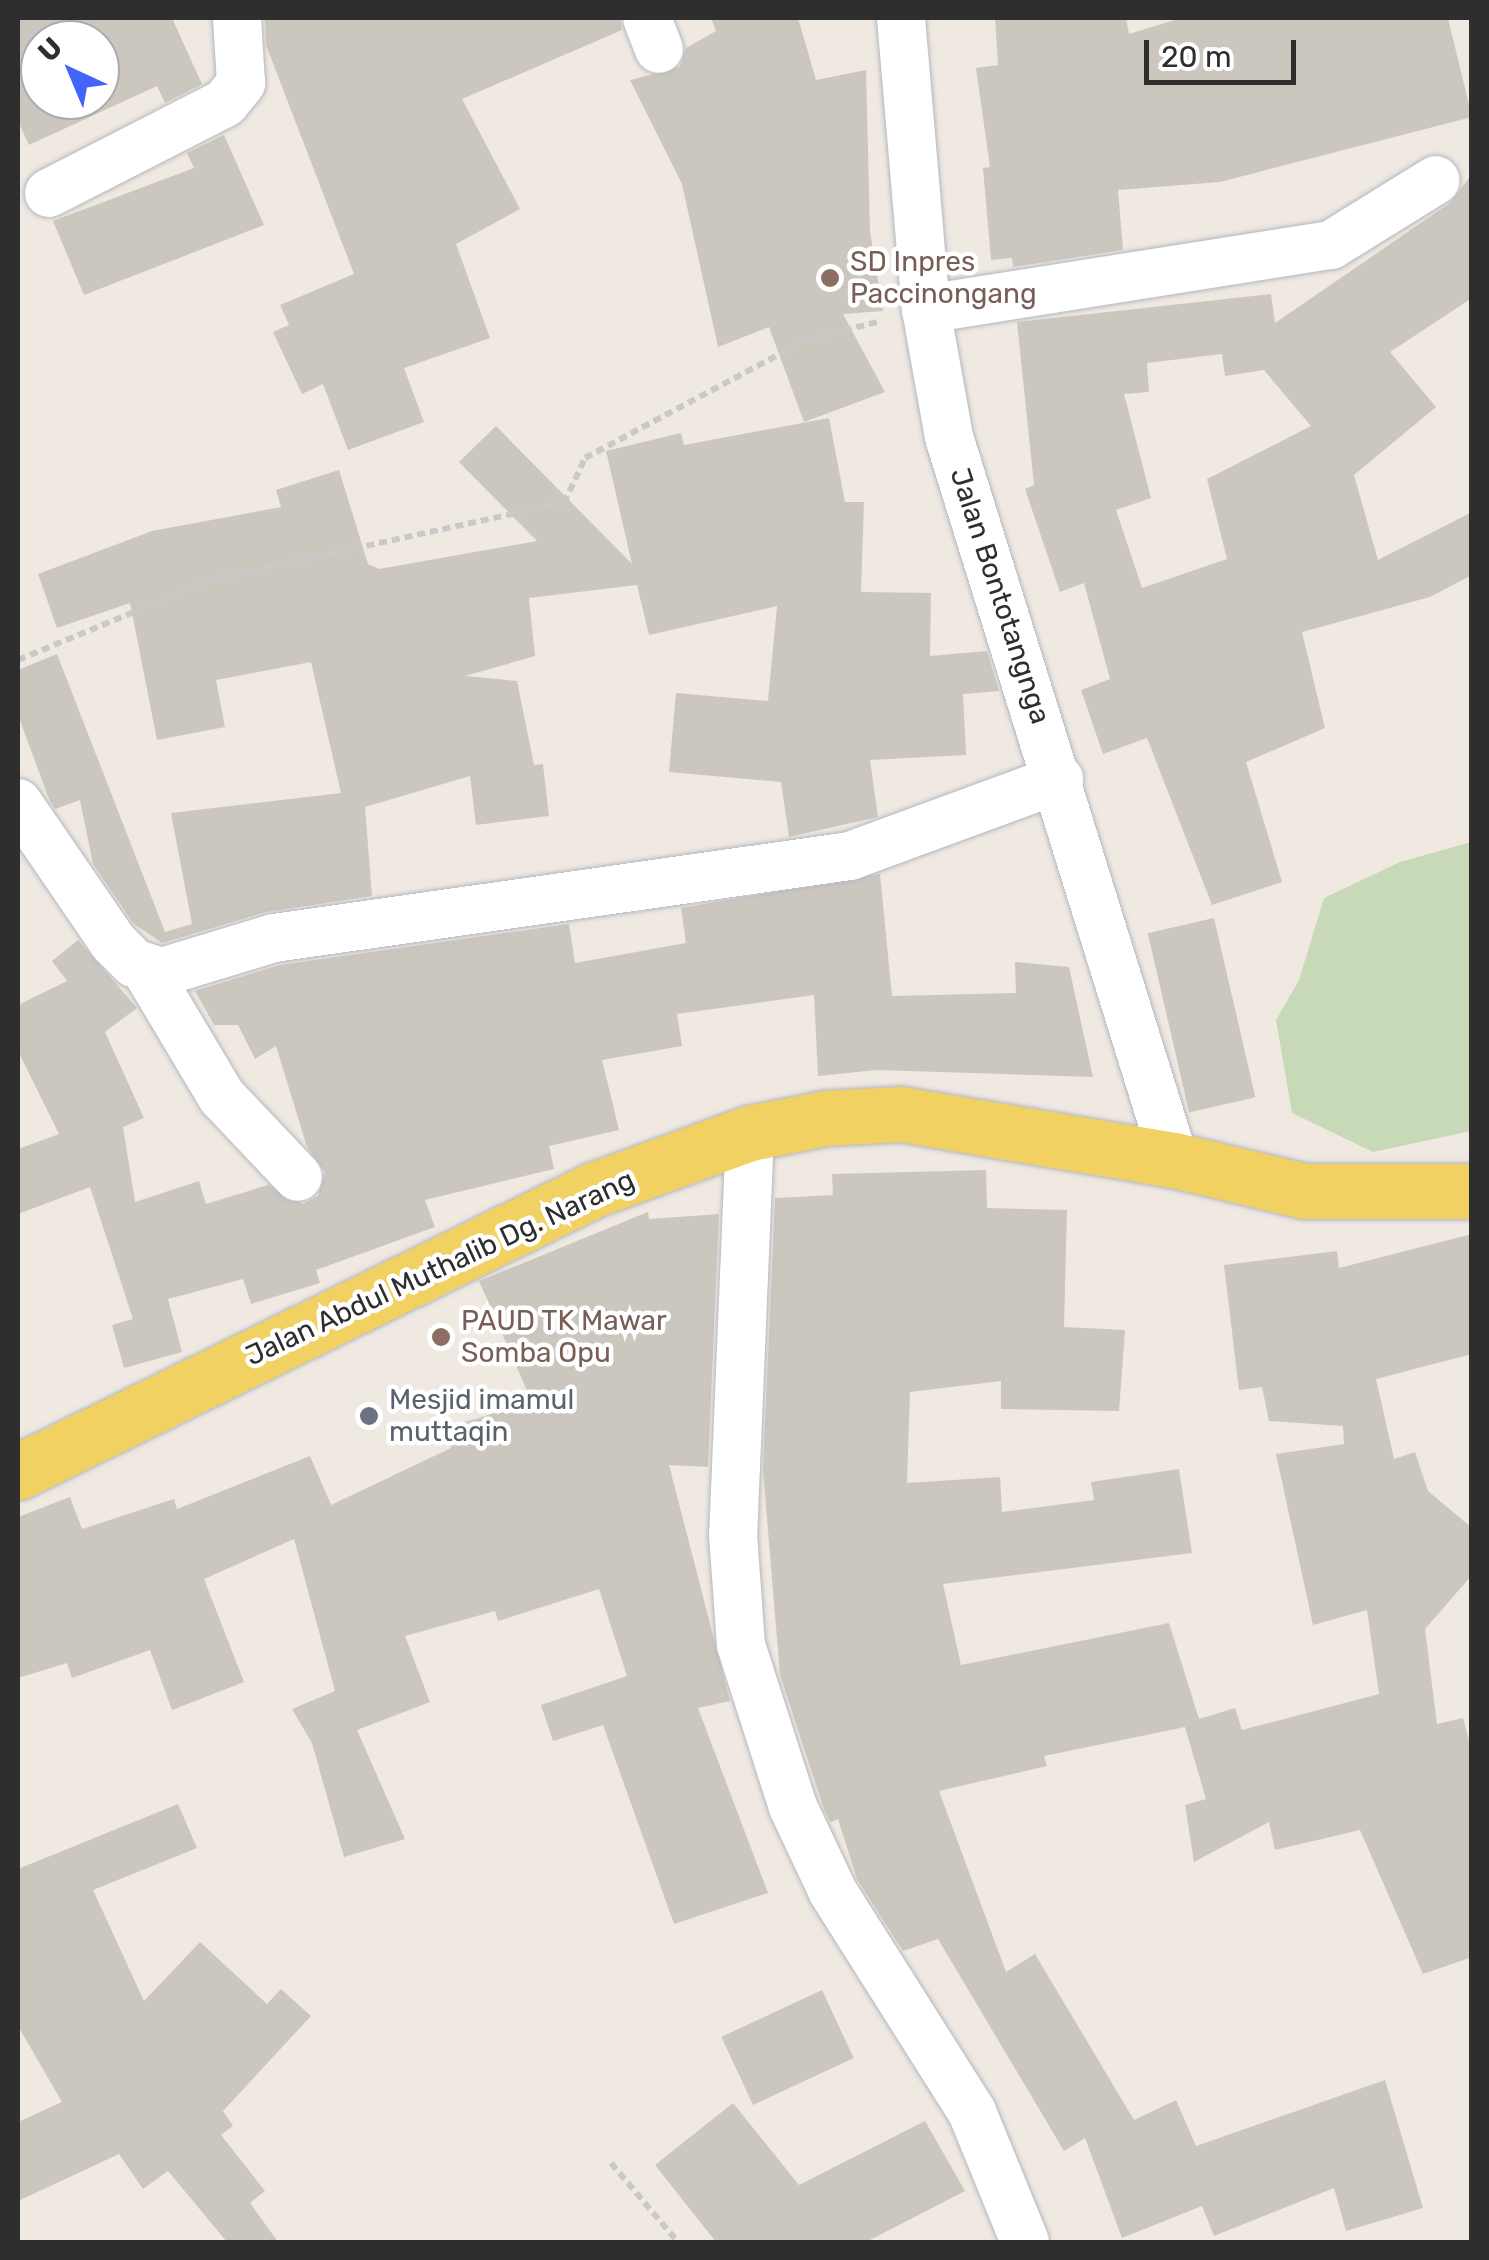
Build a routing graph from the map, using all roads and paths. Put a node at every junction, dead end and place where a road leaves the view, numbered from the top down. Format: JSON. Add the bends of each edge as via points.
{"nodes":[{"id":1,"x":236,"y":18,"type":"edge"},
{"id":2,"x":901,"y":18,"type":"edge"},
{"id":3,"x":1436,"y":180,"type":"dead end"},
{"id":4,"x":50,"y":194,"type":"dead end"},
{"id":5,"x":926,"y":310,"type":"junction"},
{"id":6,"x":18,"y":660,"type":"edge"},
{"id":7,"x":1059,"y":779,"type":"junction"},
{"id":8,"x":23,"y":820,"type":"edge"},
{"id":9,"x":145,"y":968,"type":"junction"},
{"id":10,"x":750,"y":1133,"type":"junction"},
{"id":11,"x":1174,"y":1160,"type":"junction"},
{"id":12,"x":298,"y":1177,"type":"dead end"},
{"id":13,"x":1472,"y":1191,"type":"edge"},
{"id":14,"x":18,"y":1472,"type":"edge"},
{"id":15,"x":611,"y":2163,"type":"dead end"},
{"id":16,"x":678,"y":2242,"type":"edge"},
{"id":17,"x":1024,"y":2242,"type":"edge"}],
"edges":[{"from":1,"to":4,"type":"street","via":[[241,83],[225,103]]},
{"from":2,"to":5,"type":"street","name":"Jalan Bontotangnga"},
{"from":3,"to":5,"type":"street","via":[[1331,245]]},
{"from":5,"to":6,"type":"path","via":[[806,340],[670,412],[585,458],[564,502],[214,579]]},
{"from":5,"to":7,"type":"street","name":"Jalan Bontotangnga","via":[[949,437]]},
{"from":7,"to":9,"type":"street","via":[[850,856],[395,918],[274,938],[162,972]]},
{"from":7,"to":11,"type":"street","name":"Jalan Bontotangnga"},
{"from":8,"to":9,"type":"street","via":[[113,942]]},
{"from":9,"to":12,"type":"street","via":[[222,1097]]},
{"from":10,"to":11,"type":"main road","name":"Jalan Abdul Muthalib Dg. Narang","via":[[824,1118],[901,1114]]},
{"from":10,"to":14,"type":"main road","name":"Jalan Abdul Muthalib Dg. Narang","via":[[593,1190]]},
{"from":10,"to":17,"type":"street","via":[[733,1534],[741,1645],[793,1808],[833,1892],[972,2112]]},
{"from":11,"to":13,"type":"main road","name":"Jalan Abdul Muthalib Dg. Narang","via":[[1304,1192]]},
{"from":15,"to":16,"type":"path"}]}
